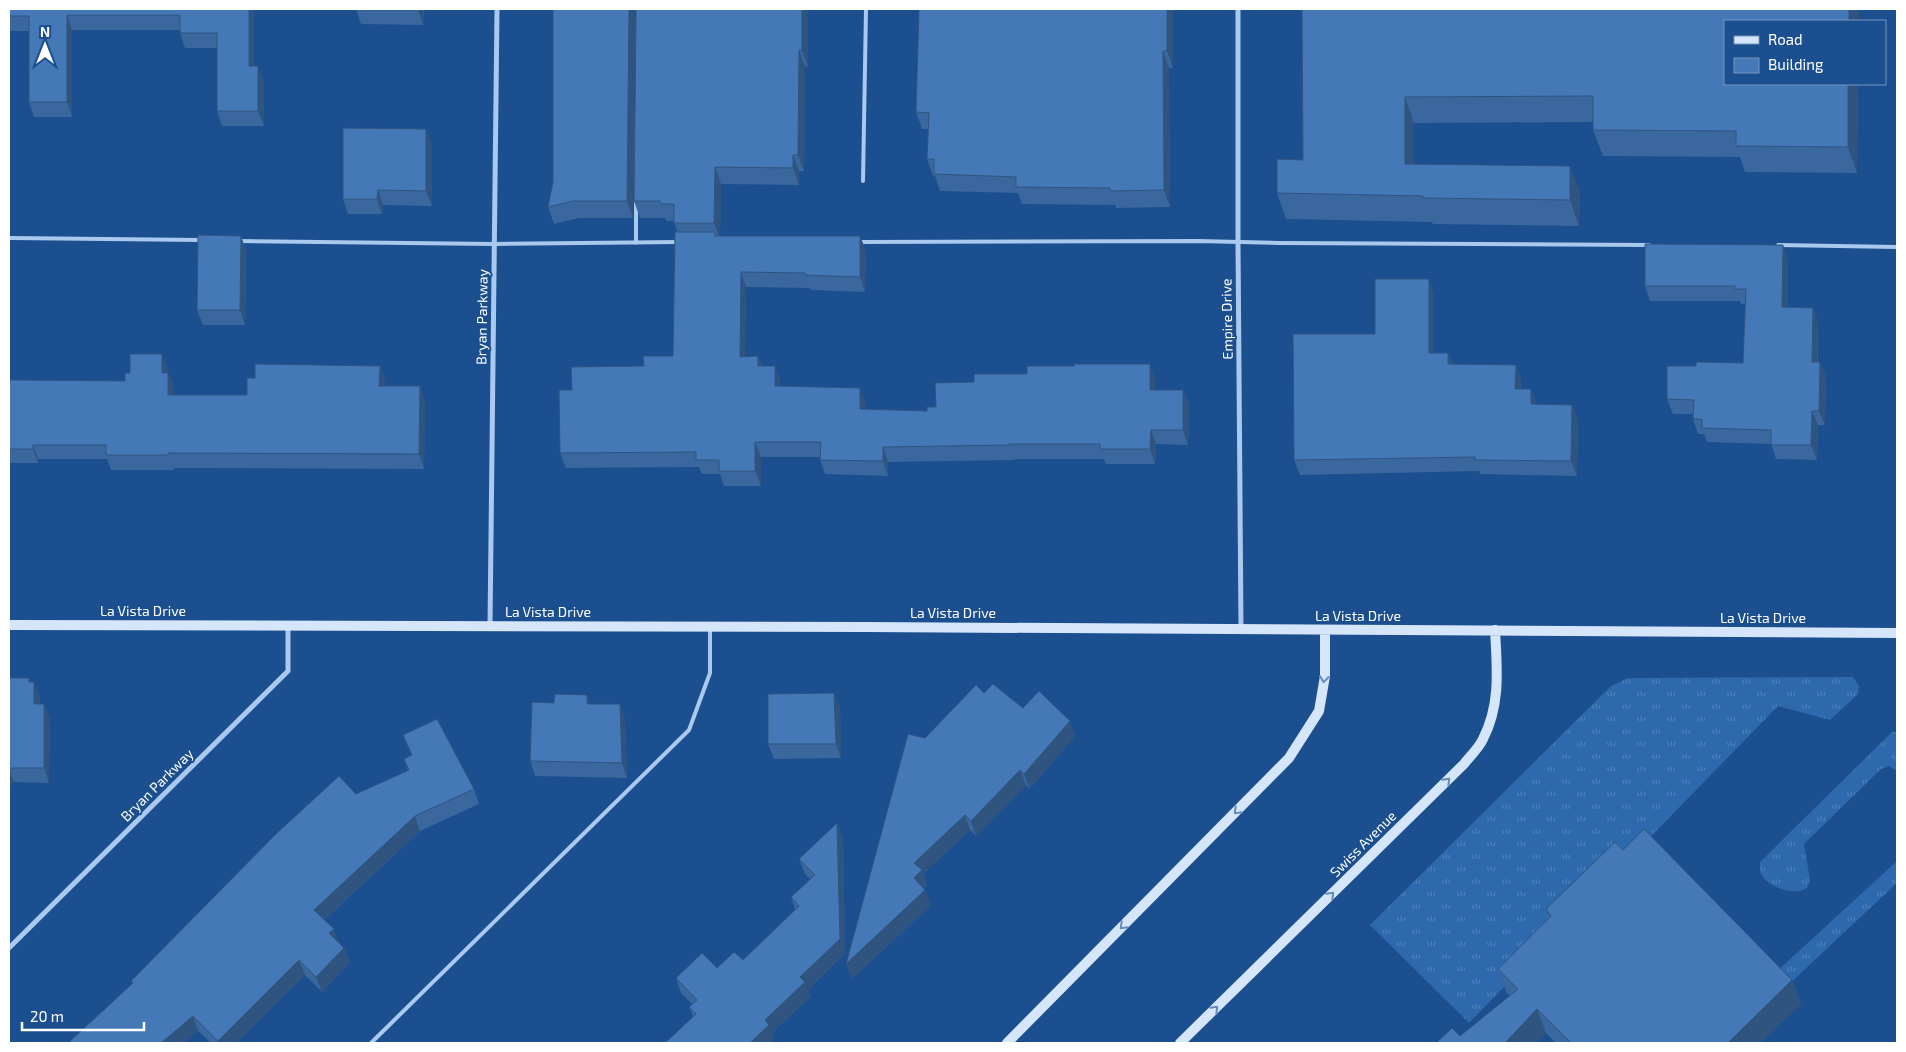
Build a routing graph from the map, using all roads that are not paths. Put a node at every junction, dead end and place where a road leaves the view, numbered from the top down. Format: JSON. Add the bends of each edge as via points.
{"nodes":[{"id":1,"x":497,"y":9,"type":"edge"},
{"id":2,"x":866,"y":9,"type":"edge"},
{"id":3,"x":1238,"y":9,"type":"edge"},
{"id":4,"x":863,"y":181,"type":"dead end"},
{"id":5,"x":636,"y":194,"type":"edge"},
{"id":6,"x":9,"y":238,"type":"edge"},
{"id":7,"x":205,"y":240,"type":"edge"},
{"id":8,"x":234,"y":240,"type":"edge"},
{"id":9,"x":685,"y":242,"type":"edge"},
{"id":10,"x":853,"y":242,"type":"edge"},
{"id":11,"x":1238,"y":242,"type":"junction"},
{"id":12,"x":636,"y":243,"type":"junction"},
{"id":13,"x":494,"y":244,"type":"junction"},
{"id":14,"x":1655,"y":245,"type":"edge"},
{"id":15,"x":1773,"y":246,"type":"edge"},
{"id":16,"x":1897,"y":247,"type":"edge"},
{"id":17,"x":288,"y":624,"type":"junction"},
{"id":18,"x":9,"y":625,"type":"edge"},
{"id":19,"x":490,"y":626,"type":"junction"},
{"id":20,"x":710,"y":627,"type":"junction"},
{"id":21,"x":1241,"y":629,"type":"junction"},
{"id":22,"x":1325,"y":630,"type":"junction"},
{"id":23,"x":1495,"y":630,"type":"junction"},
{"id":24,"x":1897,"y":633,"type":"edge"},
{"id":25,"x":9,"y":948,"type":"edge"},
{"id":26,"x":371,"y":1043,"type":"edge"},
{"id":27,"x":1006,"y":1043,"type":"edge"},
{"id":28,"x":1180,"y":1043,"type":"edge"}],
"edges":[{"from":1,"to":13,"type":"street","name":"Bryan Parkway"},
{"from":2,"to":4,"type":"lane"},
{"from":3,"to":11,"type":"street","name":"Empire Drive"},
{"from":5,"to":12,"type":"lane"},
{"from":6,"to":7,"type":"lane"},
{"from":8,"to":13,"type":"lane"},
{"from":9,"to":12,"type":"lane"},
{"from":10,"to":11,"type":"lane"},
{"from":11,"to":14,"type":"lane"},
{"from":11,"to":21,"type":"street","name":"Empire Drive"},
{"from":12,"to":13,"type":"lane"},
{"from":13,"to":19,"type":"street","name":"Bryan Parkway"},
{"from":15,"to":16,"type":"lane"},
{"from":17,"to":18,"type":"street","name":"La Vista Drive"},
{"from":17,"to":19,"type":"street","name":"La Vista Drive"},
{"from":17,"to":25,"type":"street","name":"Bryan Parkway","via":[[288,671]]},
{"from":19,"to":20,"type":"street","name":"La Vista Drive"},
{"from":20,"to":21,"type":"street","name":"La Vista Drive"},
{"from":20,"to":26,"type":"lane","via":[[710,673],[690,730]]},
{"from":21,"to":22,"type":"street","name":"La Vista Drive"},
{"from":22,"to":23,"type":"street","name":"La Vista Drive"},
{"from":22,"to":27,"type":"street","one_way":true,"via":[[1325,676],[1319,712],[1289,758]]},
{"from":23,"to":24,"type":"street","name":"La Vista Drive"},
{"from":28,"to":23,"type":"street","name":"Swiss Avenue","one_way":true,"via":[[1464,764],[1483,741],[1495,711],[1498,679]]}]}
